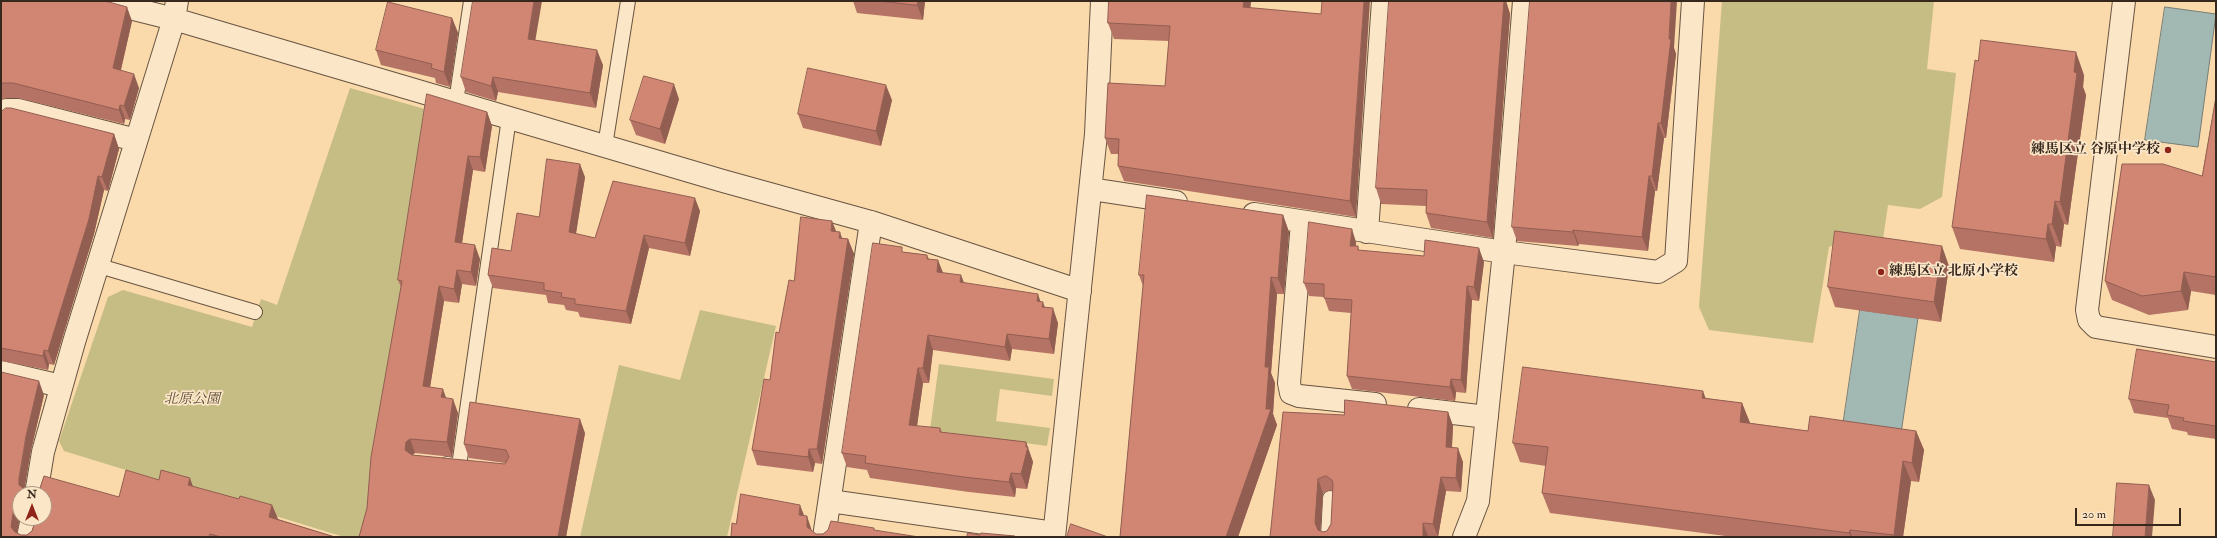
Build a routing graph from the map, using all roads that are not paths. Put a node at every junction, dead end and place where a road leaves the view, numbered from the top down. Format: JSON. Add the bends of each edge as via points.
{"nodes":[{"id":1,"x":102,"y":1,"type":"edge"},
{"id":2,"x":471,"y":1,"type":"edge"},
{"id":3,"x":628,"y":1,"type":"edge"},
{"id":4,"x":1102,"y":1,"type":"edge"},
{"id":5,"x":1383,"y":1,"type":"edge"},
{"id":6,"x":1524,"y":1,"type":"edge"},
{"id":7,"x":1693,"y":1,"type":"edge"},
{"id":8,"x":2124,"y":1,"type":"edge"},
{"id":9,"x":176,"y":10,"type":"edge"},
{"id":10,"x":456,"y":102,"type":"junction"},
{"id":11,"x":1,"y":115,"type":"edge"},
{"id":12,"x":509,"y":118,"type":"junction"},
{"id":13,"x":136,"y":140,"type":"junction"},
{"id":14,"x":605,"y":146,"type":"junction"},
{"id":15,"x":1090,"y":189,"type":"junction"},
{"id":16,"x":1200,"y":206,"type":"edge"},
{"id":17,"x":1231,"y":211,"type":"edge"},
{"id":18,"x":871,"y":222,"type":"junction"},
{"id":19,"x":1302,"y":222,"type":"junction"},
{"id":20,"x":1368,"y":232,"type":"junction"},
{"id":21,"x":1504,"y":252,"type":"junction"},
{"id":22,"x":96,"y":265,"type":"junction"},
{"id":23,"x":1080,"y":291,"type":"junction"},
{"id":24,"x":254,"y":312,"type":"dead end"},
{"id":25,"x":2216,"y":347,"type":"edge"},
{"id":26,"x":1,"y":372,"type":"edge"},
{"id":27,"x":61,"y":386,"type":"junction"},
{"id":28,"x":1487,"y":417,"type":"junction"},
{"id":29,"x":432,"y":463,"type":"edge"},
{"id":30,"x":459,"y":466,"type":"junction"},
{"id":31,"x":475,"y":468,"type":"edge"},
{"id":32,"x":37,"y":486,"type":"edge"},
{"id":33,"x":1330,"y":498,"type":"dead end"},
{"id":34,"x":830,"y":501,"type":"junction"},
{"id":35,"x":30,"y":526,"type":"edge"},
{"id":36,"x":1054,"y":535,"type":"edge"},
{"id":37,"x":28,"y":537,"type":"edge"},
{"id":38,"x":824,"y":537,"type":"edge"},
{"id":39,"x":1328,"y":537,"type":"edge"},
{"id":40,"x":1464,"y":537,"type":"edge"}],
"edges":[{"from":1,"to":9,"type":"street"},
{"from":2,"to":10,"type":"lane"},
{"from":3,"to":14,"type":"lane"},
{"from":4,"to":15,"type":"street","via":[[1096,134]]},
{"from":5,"to":20,"type":"street"},
{"from":6,"to":21,"type":"street"},
{"from":7,"to":21,"type":"street","via":[[1676,261],[1658,272]]},
{"from":8,"to":25,"type":"street","via":[[2087,310],[2089,320],[2096,327]]},
{"from":9,"to":10,"type":"street"},
{"from":9,"to":13,"type":"street"},
{"from":10,"to":12,"type":"street"},
{"from":11,"to":13,"type":"street","via":[[6,110],[18,110]]},
{"from":12,"to":14,"type":"street"},
{"from":12,"to":30,"type":"lane"},
{"from":13,"to":22,"type":"street"},
{"from":14,"to":18,"type":"street"},
{"from":15,"to":16,"type":"street"},
{"from":15,"to":23,"type":"street"},
{"from":17,"to":19,"type":"street"},
{"from":18,"to":23,"type":"street"},
{"from":18,"to":34,"type":"street"},
{"from":19,"to":20,"type":"street"},
{"from":19,"to":28,"type":"street","via":[[1290,393]]},
{"from":20,"to":21,"type":"street"},
{"from":21,"to":28,"type":"street"},
{"from":22,"to":24,"type":"lane"},
{"from":22,"to":27,"type":"street"},
{"from":23,"to":36,"type":"street"},
{"from":26,"to":27,"type":"street"},
{"from":27,"to":32,"type":"street","via":[[43,452]]},
{"from":28,"to":40,"type":"street","via":[[1478,501]]},
{"from":29,"to":30,"type":"lane"},
{"from":30,"to":31,"type":"lane"},
{"from":33,"to":39,"type":"lane"},
{"from":34,"to":36,"type":"street"},
{"from":34,"to":38,"type":"street"},
{"from":35,"to":37,"type":"street"}]}
